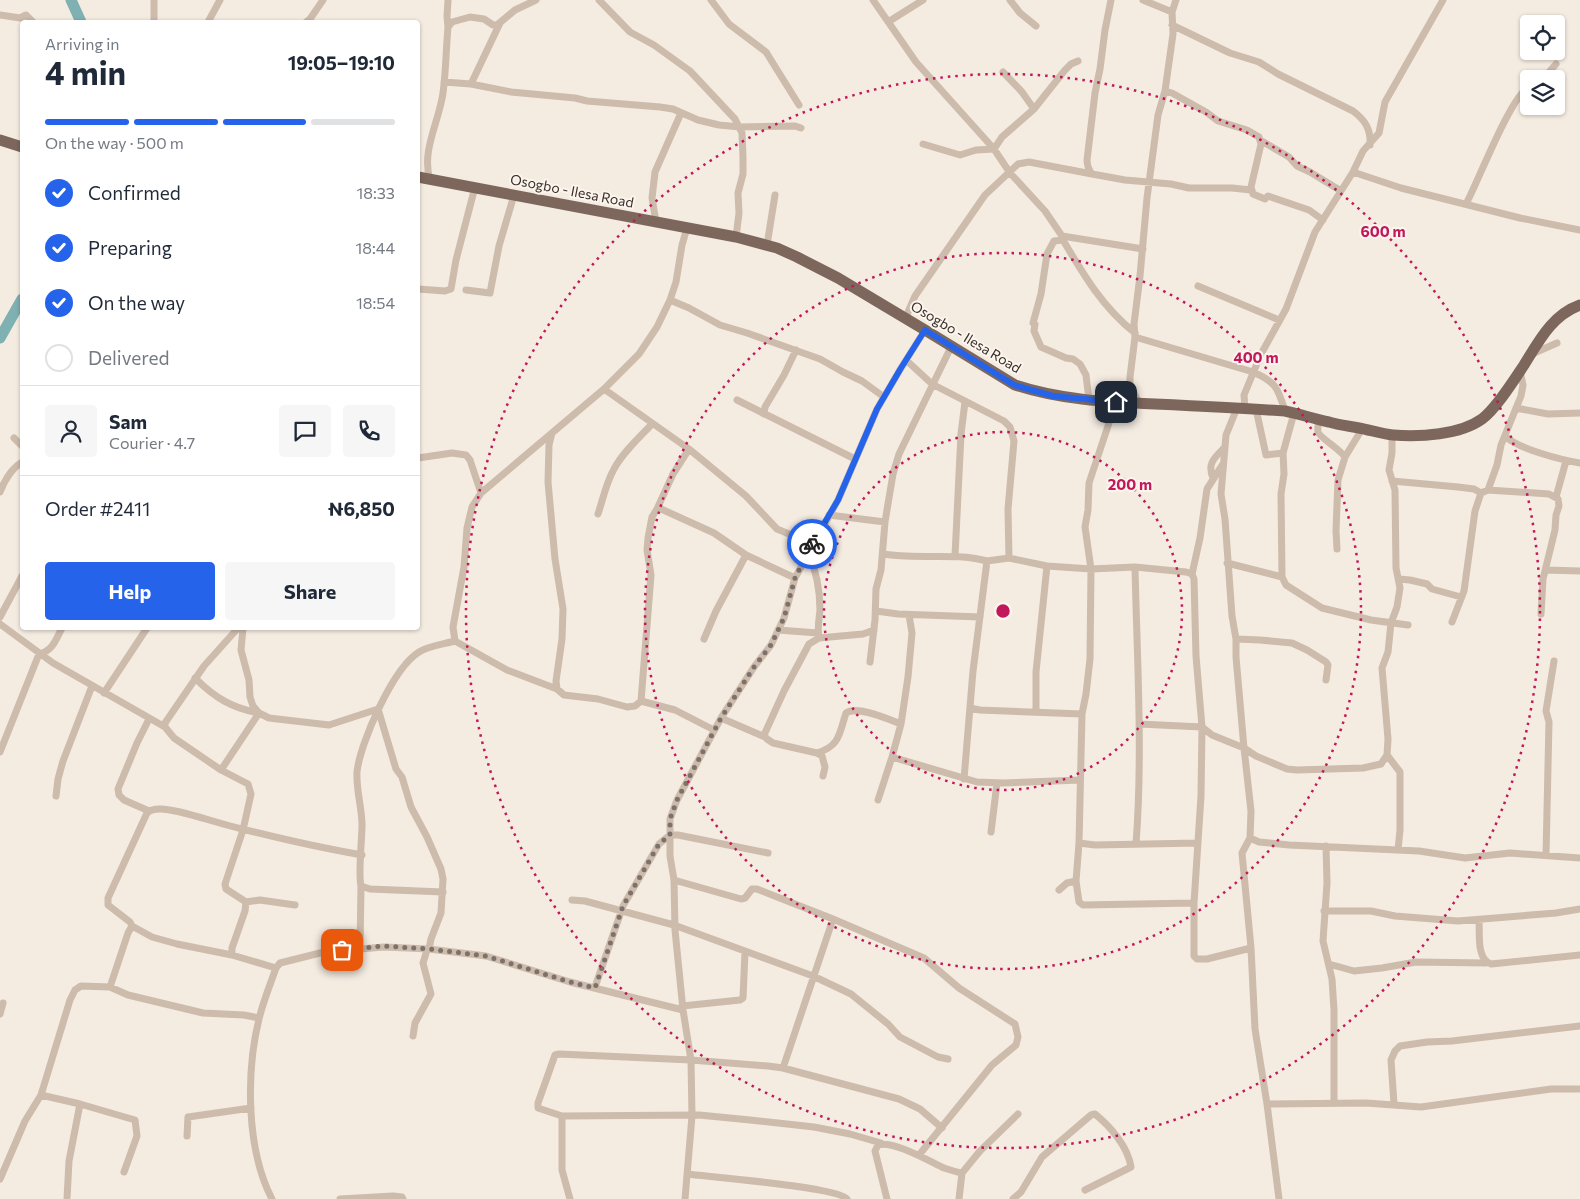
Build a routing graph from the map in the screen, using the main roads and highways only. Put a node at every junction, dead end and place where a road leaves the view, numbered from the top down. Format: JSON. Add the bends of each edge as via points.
{"nodes":[{"id":1,"x":0,"y":140,"type":"edge"},
{"id":2,"x":20,"y":146,"type":"edge"},
{"id":3,"x":420,"y":178,"type":"edge"},
{"id":4,"x":1580,"y":304,"type":"edge"}],
"edges":[{"from":1,"to":2,"type":"main road"},
{"from":3,"to":4,"type":"main road","name":"Osogbo - Ilesa Road","via":[[767,245],[838,278],[1014,385],[1053,396],[1289,412],[1392,435],[1441,433],[1473,425],[1490,412],[1549,325]]}]}
